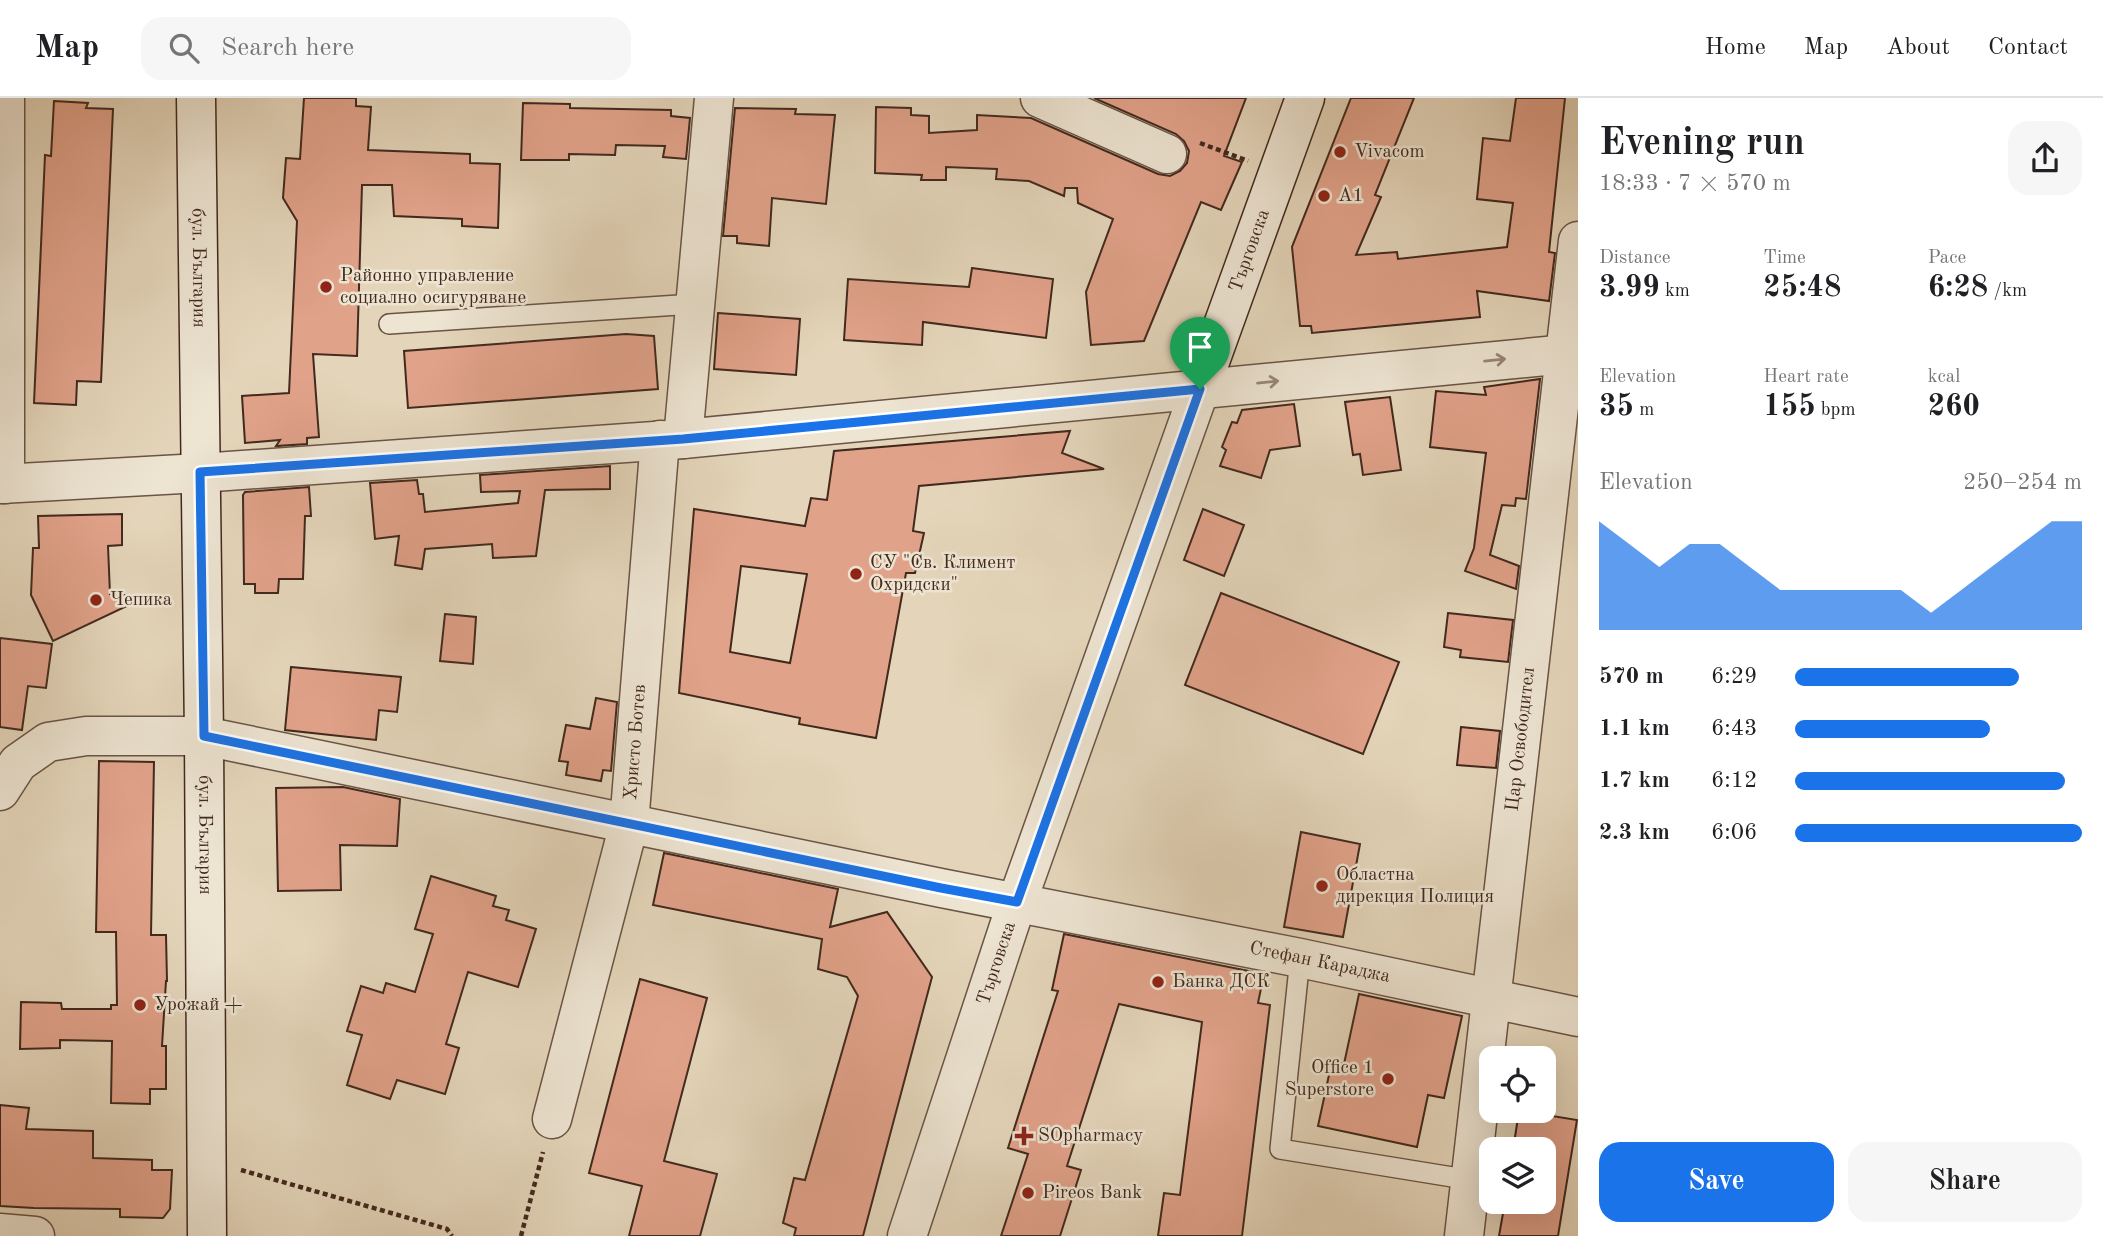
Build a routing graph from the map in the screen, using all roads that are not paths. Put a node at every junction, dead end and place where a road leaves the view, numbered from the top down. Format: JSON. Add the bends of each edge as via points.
{"nodes":[{"id":1,"x":5,"y":98,"type":"edge"},
{"id":2,"x":196,"y":98,"type":"edge"},
{"id":3,"x":713,"y":98,"type":"edge"},
{"id":4,"x":1040,"y":98,"type":"edge"},
{"id":5,"x":1305,"y":98,"type":"edge"},
{"id":6,"x":1167,"y":154,"type":"road end"},
{"id":7,"x":1578,"y":241,"type":"edge"},
{"id":8,"x":694,"y":304,"type":"junction"},
{"id":9,"x":389,"y":324,"type":"dead end"},
{"id":10,"x":1571,"y":353,"type":"edge"},
{"id":11,"x":1200,"y":389,"type":"junction"},
{"id":12,"x":671,"y":439,"type":"junction"},
{"id":13,"x":200,"y":472,"type":"junction"},
{"id":14,"x":2,"y":484,"type":"edge"},
{"id":15,"x":204,"y":736,"type":"junction"},
{"id":16,"x":0,"y":791,"type":"edge"},
{"id":17,"x":629,"y":824,"type":"junction"},
{"id":18,"x":1017,"y":902,"type":"junction"},
{"id":19,"x":1300,"y":958,"type":"junction"},
{"id":20,"x":1492,"y":1000,"type":"junction"},
{"id":21,"x":1578,"y":1017,"type":"edge"},
{"id":22,"x":552,"y":1119,"type":"road end"},
{"id":23,"x":1471,"y":1180,"type":"junction"},
{"id":24,"x":0,"y":1233,"type":"edge"},
{"id":25,"x":35,"y":1236,"type":"edge"},
{"id":26,"x":206,"y":1236,"type":"edge"},
{"id":27,"x":907,"y":1236,"type":"edge"},
{"id":28,"x":1464,"y":1236,"type":"edge"}],
"edges":[{"from":1,"to":14,"type":"street"},
{"from":2,"to":13,"type":"street","name":"бул. България"},
{"from":3,"to":8,"type":"street","name":"Христо Ботев"},
{"from":4,"to":6,"type":"street"},
{"from":5,"to":11,"type":"street","name":"Търговска"},
{"from":7,"to":10,"type":"street","name":"Цар Освободител"},
{"from":8,"to":9,"type":"lane"},
{"from":8,"to":12,"type":"street","name":"Христо Ботев"},
{"from":11,"to":10,"type":"street","one_way":true},
{"from":10,"to":20,"type":"street","name":"Цар Освободител"},
{"from":11,"to":12,"type":"street"},
{"from":11,"to":18,"type":"street","name":"Търговска"},
{"from":12,"to":13,"type":"street"},
{"from":12,"to":17,"type":"street","name":"Христо Ботев"},
{"from":13,"to":14,"type":"street"},
{"from":13,"to":15,"type":"street","name":"бул. България"},
{"from":15,"to":16,"type":"street","via":[[86,736],[48,742],[18,763]]},
{"from":15,"to":17,"type":"street"},
{"from":15,"to":26,"type":"street","name":"бул. България"},
{"from":17,"to":18,"type":"street","name":"Стефан Караджа"},
{"from":17,"to":22,"type":"street","name":"Христо Ботев"},
{"from":18,"to":19,"type":"street","name":"Стефан Караджа"},
{"from":18,"to":27,"type":"street","name":"Търговска"},
{"from":19,"to":20,"type":"street","name":"Стефан Караджа"},
{"from":19,"to":23,"type":"lane","via":[[1280,1149]]},
{"from":20,"to":21,"type":"street","name":"Стефан Караджа"},
{"from":20,"to":23,"type":"street","name":"Цар Освободител"},
{"from":23,"to":28,"type":"street","name":"Цар Освободител"},
{"from":24,"to":25,"type":"street"}]}
